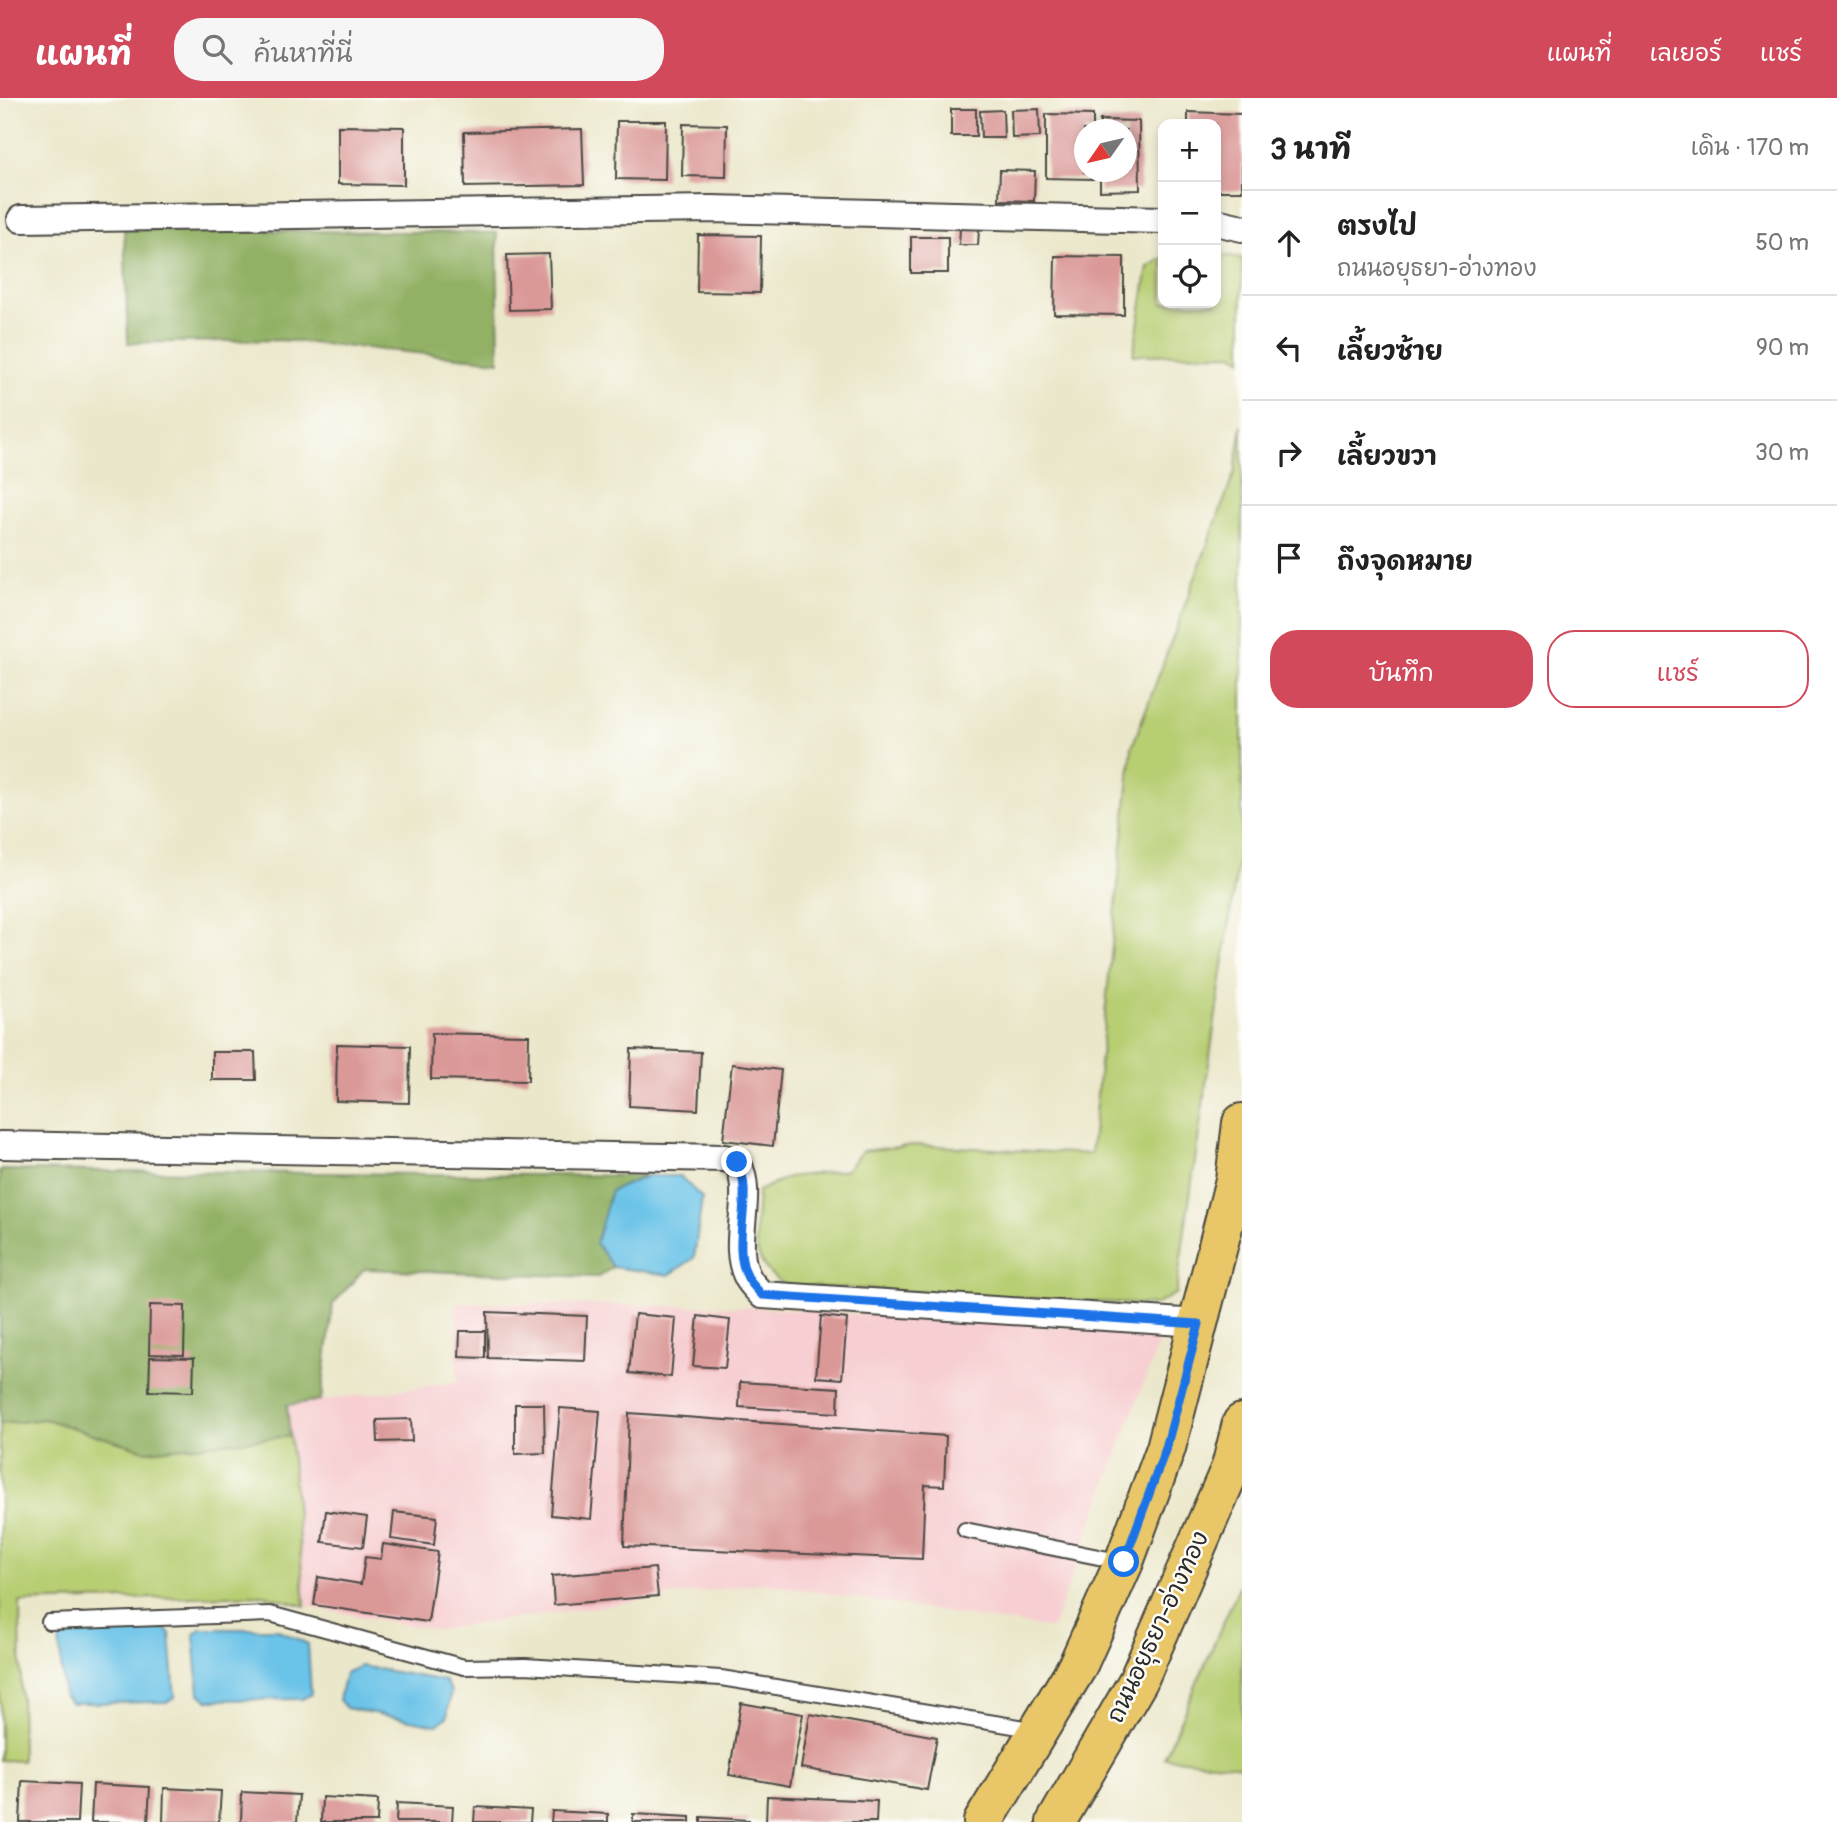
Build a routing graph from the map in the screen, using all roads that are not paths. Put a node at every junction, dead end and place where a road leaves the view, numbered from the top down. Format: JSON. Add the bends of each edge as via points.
{"nodes":[{"id":1,"x":21,"y":219,"type":"dead end"},
{"id":2,"x":1158,"y":220,"type":"edge"},
{"id":3,"x":1221,"y":223,"type":"edge"},
{"id":4,"x":1242,"y":228,"type":"edge"},
{"id":5,"x":1242,"y":1123,"type":"edge"},
{"id":6,"x":0,"y":1145,"type":"edge"},
{"id":7,"x":1199,"y":1324,"type":"junction"},
{"id":8,"x":1242,"y":1423,"type":"edge"},
{"id":9,"x":965,"y":1530,"type":"dead end"},
{"id":10,"x":1124,"y":1562,"type":"junction"},
{"id":11,"x":49,"y":1622,"type":"dead end"},
{"id":12,"x":1038,"y":1730,"type":"junction"},
{"id":13,"x":983,"y":1822,"type":"edge"},
{"id":14,"x":1056,"y":1822,"type":"edge"}],
"edges":[{"from":1,"to":2,"type":"street","via":[[712,209]]},
{"from":3,"to":4,"type":"street"},
{"from":5,"to":7,"type":"main road","via":[[1235,1180]]},
{"from":6,"to":7,"type":"street","via":[[725,1158],[737,1162],[744,1174],[742,1258],[748,1278],[762,1295]]},
{"from":7,"to":10,"type":"main road","via":[[1166,1448]]},
{"from":8,"to":14,"type":"main road","name":"ถนนอยุธยา-อ่างทอง","via":[[1231,1467],[1138,1681]]},
{"from":9,"to":10,"type":"lane"},
{"from":10,"to":12,"type":"main road","via":[[1077,1667]]},
{"from":11,"to":12,"type":"lane","via":[[270,1614],[464,1667],[525,1666],[721,1678]]},
{"from":12,"to":13,"type":"main road"}]}
